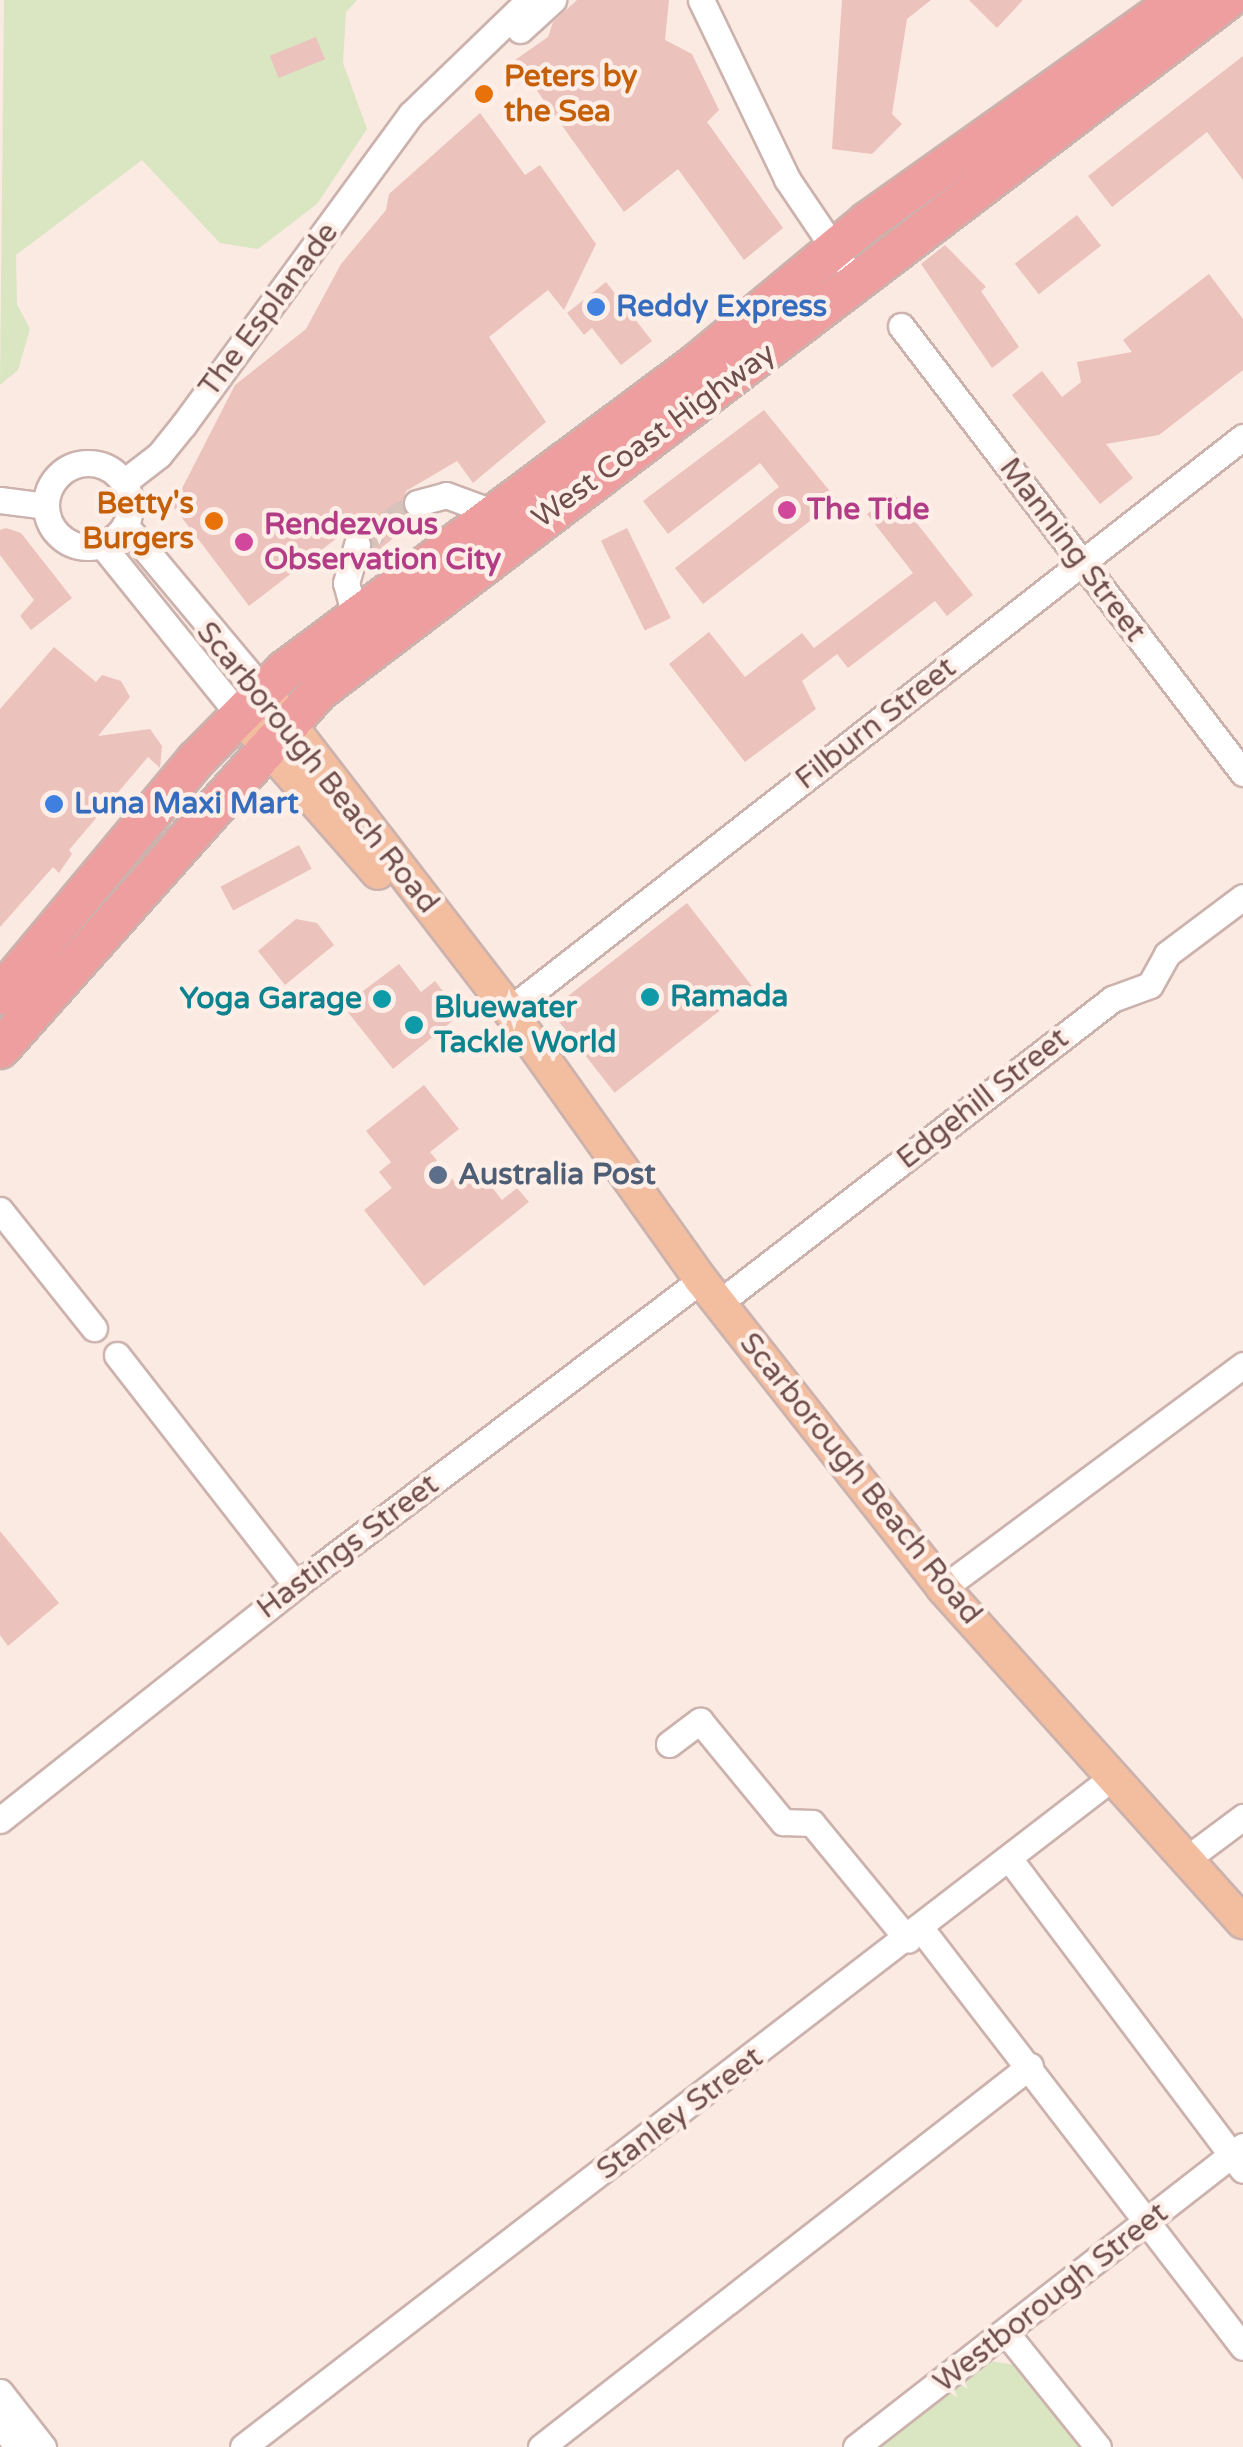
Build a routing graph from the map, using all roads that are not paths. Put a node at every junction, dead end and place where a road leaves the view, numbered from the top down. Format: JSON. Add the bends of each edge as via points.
{"nodes":[{"id":1,"x":553,"y":0,"type":"edge"},
{"id":2,"x":701,"y":0,"type":"edge"},
{"id":3,"x":1179,"y":0,"type":"edge"},
{"id":4,"x":1227,"y":0,"type":"edge"},
{"id":5,"x":514,"y":11,"type":"edge"},
{"id":6,"x":834,"y":248,"type":"junction"},
{"id":7,"x":857,"y":280,"type":"junction"},
{"id":8,"x":902,"y":326,"type":"dead end"},
{"id":9,"x":1243,"y":438,"type":"edge"},
{"id":10,"x":124,"y":482,"type":"junction"},
{"id":11,"x":0,"y":500,"type":"edge"},
{"id":12,"x":417,"y":503,"type":"tunnel mouth"},
{"id":13,"x":46,"y":506,"type":"junction"},
{"id":14,"x":494,"y":514,"type":"junction"},
{"id":15,"x":126,"y":525,"type":"junction"},
{"id":16,"x":102,"y":545,"type":"junction"},
{"id":17,"x":357,"y":545,"type":"dead end"},
{"id":18,"x":1082,"y":564,"type":"junction"},
{"id":19,"x":355,"y":616,"type":"junction"},
{"id":20,"x":251,"y":703,"type":"junction"},
{"id":21,"x":276,"y":735,"type":"junction"},
{"id":22,"x":1243,"y":773,"type":"edge"},
{"id":23,"x":1243,"y":897,"type":"edge"},
{"id":24,"x":0,"y":995,"type":"edge"},
{"id":25,"x":509,"y":1010,"type":"junction"},
{"id":26,"x":0,"y":1049,"type":"edge"},
{"id":27,"x":0,"y":1210,"type":"edge"},
{"id":28,"x":710,"y":1292,"type":"junction"},
{"id":29,"x":94,"y":1328,"type":"dead end"},
{"id":30,"x":117,"y":1356,"type":"dead end"},
{"id":31,"x":1243,"y":1365,"type":"edge"},
{"id":32,"x":296,"y":1585,"type":"junction"},
{"id":33,"x":943,"y":1588,"type":"junction"},
{"id":34,"x":669,"y":1744,"type":"dead end"},
{"id":35,"x":1114,"y":1776,"type":"junction"},
{"id":36,"x":1243,"y":1817,"type":"edge"},
{"id":37,"x":0,"y":1820,"type":"edge"},
{"id":38,"x":1188,"y":1858,"type":"junction"},
{"id":39,"x":1011,"y":1861,"type":"junction"},
{"id":40,"x":1243,"y":1922,"type":"edge"},
{"id":41,"x":915,"y":1935,"type":"junction"},
{"id":42,"x":1030,"y":2066,"type":"junction"},
{"id":43,"x":1239,"y":2157,"type":"edge"},
{"id":44,"x":1148,"y":2224,"type":"junction"},
{"id":45,"x":1006,"y":2334,"type":"junction"},
{"id":46,"x":1243,"y":2347,"type":"edge"},
{"id":47,"x":0,"y":2392,"type":"edge"},
{"id":48,"x":0,"y":2424,"type":"edge"},
{"id":49,"x":249,"y":2445,"type":"edge"},
{"id":50,"x":18,"y":2447,"type":"edge"},
{"id":51,"x":42,"y":2447,"type":"edge"},
{"id":52,"x":541,"y":2447,"type":"edge"},
{"id":53,"x":856,"y":2447,"type":"edge"},
{"id":54,"x":1098,"y":2447,"type":"edge"}],
"edges":[{"from":1,"to":5,"type":"street","name":"The Esplanade"},
{"from":2,"to":6,"type":"street","via":[[787,179]]},
{"from":3,"to":6,"type":"highway","name":"West Coast Highway"},
{"from":4,"to":7,"type":"highway","name":"West Coast Highway"},
{"from":5,"to":10,"type":"street","name":"The Esplanade","via":[[430,93],[172,440]]},
{"from":6,"to":7,"type":"street"},
{"from":6,"to":14,"type":"highway","name":"West Coast Highway","via":[[697,363]]},
{"from":7,"to":21,"type":"highway","name":"West Coast Highway","via":[[319,690]]},
{"from":8,"to":18,"type":"street","name":"Manning Street"},
{"from":9,"to":18,"type":"street","name":"Filburn Street"},
{"from":10,"to":13,"type":"street","via":[[105,466],[70,466],[52,482]]},
{"from":10,"to":15,"type":"street","via":[[130,503]]},
{"from":11,"to":13,"type":"street"},
{"from":12,"to":14,"type":"street","via":[[446,494]]},
{"from":13,"to":16,"type":"street","via":[[64,540]]},
{"from":14,"to":19,"type":"highway","name":"West Coast Highway"},
{"from":15,"to":16,"type":"street"},
{"from":15,"to":20,"type":"street","name":"Scarborough Beach Road"},
{"from":16,"to":20,"type":"street","name":"Scarborough Beach Road"},
{"from":17,"to":19,"type":"street","via":[[346,584]]},
{"from":18,"to":22,"type":"street","name":"Manning Street"},
{"from":18,"to":25,"type":"street","name":"Filburn Street"},
{"from":19,"to":20,"type":"highway","name":"West Coast Highway"},
{"from":20,"to":21,"type":"main road","name":"Scarborough Beach Road"},
{"from":20,"to":24,"type":"highway","name":"West Coast Highway"},
{"from":21,"to":25,"type":"main road","name":"Scarborough Beach Road"},
{"from":21,"to":26,"type":"highway","name":"West Coast Highway"},
{"from":23,"to":28,"type":"street","name":"Edgehill Street","via":[[1166,954],[1150,984],[1112,999]]},
{"from":25,"to":28,"type":"main road","name":"Scarborough Beach Road"},
{"from":27,"to":29,"type":"street"},
{"from":28,"to":32,"type":"street","name":"Hastings Street"},
{"from":28,"to":33,"type":"main road","name":"Scarborough Beach Road"},
{"from":30,"to":32,"type":"street"},
{"from":31,"to":33,"type":"street"},
{"from":32,"to":37,"type":"street","name":"Hastings Street"},
{"from":33,"to":35,"type":"main road","name":"Scarborough Beach Road"},
{"from":34,"to":41,"type":"street","via":[[700,1721],[783,1822],[812,1823]]},
{"from":35,"to":38,"type":"main road","name":"Scarborough Beach Road"},
{"from":35,"to":39,"type":"street","name":"Stanley Street"},
{"from":36,"to":38,"type":"street"},
{"from":38,"to":40,"type":"main road","name":"Scarborough Beach Road"},
{"from":39,"to":41,"type":"street","name":"Stanley Street"},
{"from":39,"to":43,"type":"street"},
{"from":41,"to":42,"type":"street"},
{"from":41,"to":49,"type":"street","name":"Stanley Street"},
{"from":42,"to":44,"type":"street"},
{"from":42,"to":52,"type":"street"},
{"from":43,"to":44,"type":"street","name":"Westborough Street"},
{"from":44,"to":45,"type":"street","name":"Westborough Street"},
{"from":44,"to":46,"type":"street"},
{"from":45,"to":53,"type":"street","name":"Westborough Street"},
{"from":45,"to":54,"type":"street"},
{"from":47,"to":51,"type":"street"},
{"from":48,"to":50,"type":"street"}]}
